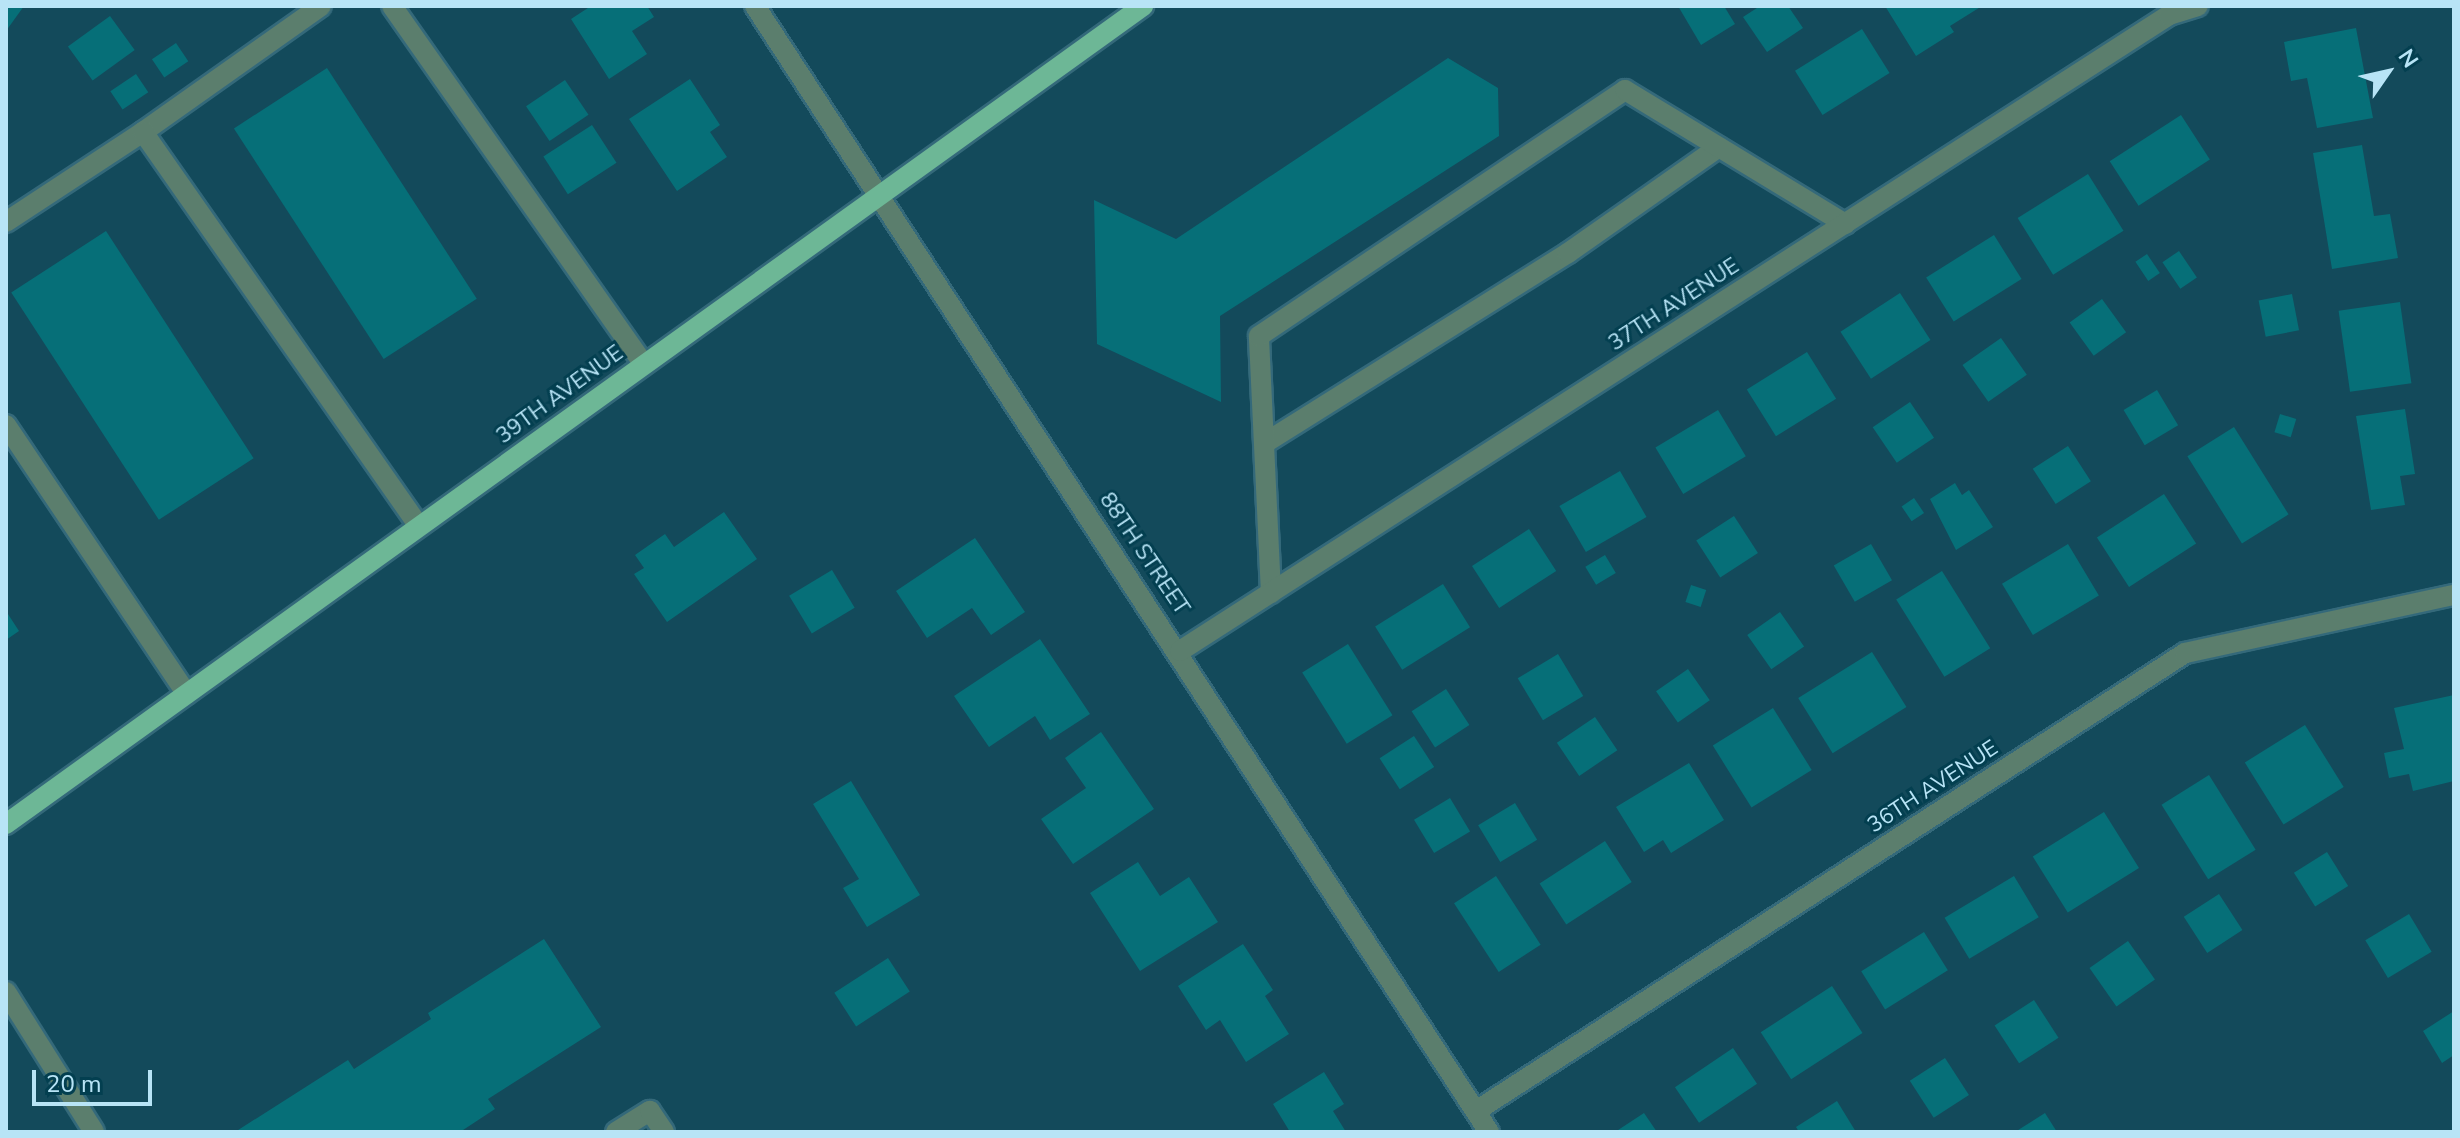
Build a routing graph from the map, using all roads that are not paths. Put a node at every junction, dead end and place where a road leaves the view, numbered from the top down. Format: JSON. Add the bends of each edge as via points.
{"nodes":[{"id":1,"x":321,"y":6,"type":"edge"},
{"id":2,"x":392,"y":6,"type":"edge"},
{"id":3,"x":755,"y":6,"type":"edge"},
{"id":4,"x":1143,"y":6,"type":"edge"},
{"id":5,"x":2198,"y":6,"type":"edge"},
{"id":6,"x":143,"y":132,"type":"junction"},
{"id":7,"x":1719,"y":147,"type":"junction"},
{"id":8,"x":876,"y":196,"type":"junction"},
{"id":9,"x":6,"y":222,"type":"edge"},
{"id":10,"x":1845,"y":224,"type":"junction"},
{"id":11,"x":644,"y":364,"type":"junction"},
{"id":12,"x":6,"y":425,"type":"edge"},
{"id":13,"x":1265,"y":443,"type":"junction"},
{"id":14,"x":419,"y":526,"type":"junction"},
{"id":15,"x":1271,"y":593,"type":"junction"},
{"id":16,"x":2454,"y":595,"type":"edge"},
{"id":17,"x":1180,"y":651,"type":"junction"},
{"id":18,"x":187,"y":694,"type":"junction"},
{"id":19,"x":6,"y":824,"type":"edge"},
{"id":20,"x":6,"y":992,"type":"edge"},
{"id":21,"x":1476,"y":1111,"type":"junction"},
{"id":22,"x":94,"y":1132,"type":"edge"},
{"id":23,"x":616,"y":1132,"type":"edge"},
{"id":24,"x":664,"y":1132,"type":"edge"},
{"id":25,"x":1489,"y":1132,"type":"edge"}],
"edges":[{"from":1,"to":6,"type":"street"},
{"from":2,"to":11,"type":"street"},
{"from":3,"to":8,"type":"street","name":"88TH STREET"},
{"from":4,"to":8,"type":"main road","name":"39TH AVENUE"},
{"from":5,"to":10,"type":"street","name":"37TH AVENUE","via":[[2169,15]]},
{"from":6,"to":9,"type":"street"},
{"from":6,"to":14,"type":"street"},
{"from":7,"to":10,"type":"street"},
{"from":7,"to":13,"type":"street","via":[[1568,253]]},
{"from":7,"to":13,"type":"street","via":[[1625,90],[1259,336]]},
{"from":8,"to":11,"type":"main road","name":"39TH AVENUE"},
{"from":8,"to":17,"type":"street","name":"88TH STREET"},
{"from":10,"to":15,"type":"street","name":"37TH AVENUE"},
{"from":11,"to":14,"type":"main road","name":"39TH AVENUE"},
{"from":12,"to":18,"type":"street"},
{"from":13,"to":15,"type":"street"},
{"from":14,"to":18,"type":"main road","name":"39TH AVENUE"},
{"from":15,"to":17,"type":"street","name":"37TH AVENUE"},
{"from":16,"to":21,"type":"street","name":"36TH AVENUE","via":[[2185,653]]},
{"from":17,"to":21,"type":"street","name":"88TH STREET"},
{"from":18,"to":19,"type":"main road","name":"39TH AVENUE"},
{"from":20,"to":22,"type":"street"},
{"from":21,"to":25,"type":"street","name":"88TH STREET"},
{"from":23,"to":24,"type":"street","via":[[650,1111]]}]}
